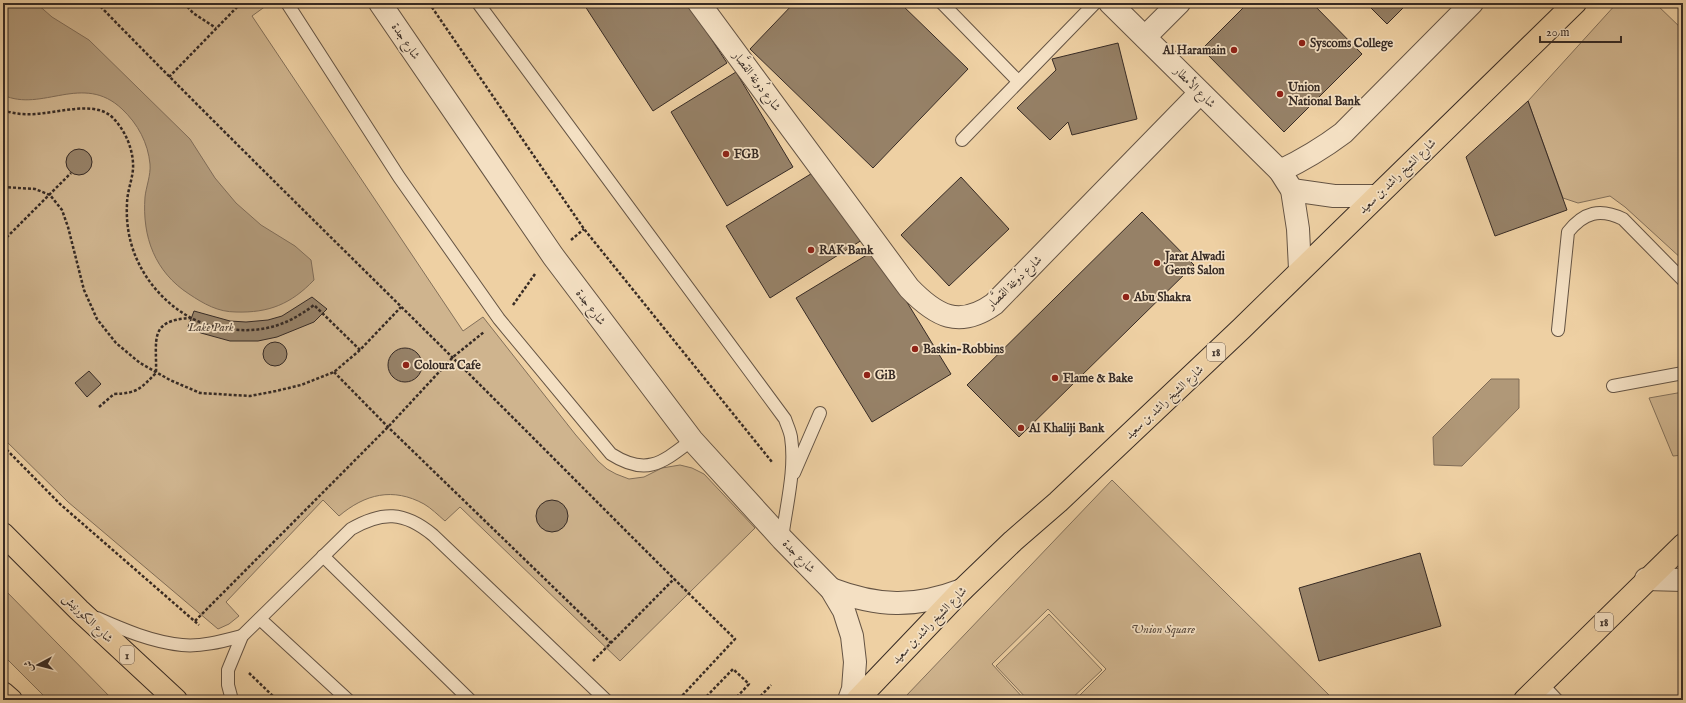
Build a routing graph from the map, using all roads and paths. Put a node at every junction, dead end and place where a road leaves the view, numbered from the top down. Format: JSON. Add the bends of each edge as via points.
{"nodes":[{"id":1,"x":97,"y":3,"type":"edge"},
{"id":2,"x":184,"y":3,"type":"edge"},
{"id":3,"x":241,"y":3,"type":"edge"},
{"id":4,"x":287,"y":3,"type":"edge"},
{"id":5,"x":380,"y":3,"type":"edge"},
{"id":6,"x":429,"y":3,"type":"edge"},
{"id":7,"x":478,"y":3,"type":"edge"},
{"id":8,"x":699,"y":3,"type":"edge"},
{"id":9,"x":942,"y":3,"type":"edge"},
{"id":10,"x":1095,"y":3,"type":"edge"},
{"id":11,"x":1110,"y":3,"type":"edge"},
{"id":12,"x":1179,"y":3,"type":"edge"},
{"id":13,"x":1472,"y":3,"type":"edge"},
{"id":14,"x":1575,"y":3,"type":"edge"},
{"id":15,"x":216,"y":28,"type":"junction"},
{"id":16,"x":1145,"y":37,"type":"junction"},
{"id":17,"x":169,"y":77,"type":"junction"},
{"id":18,"x":1018,"y":81,"type":"junction"},
{"id":19,"x":1200,"y":93,"type":"junction"},
{"id":20,"x":3,"y":110,"type":"edge"},
{"id":21,"x":962,"y":140,"type":"dead end"},
{"id":22,"x":1280,"y":171,"type":"junction"},
{"id":23,"x":71,"y":173,"type":"dead end"},
{"id":24,"x":3,"y":187,"type":"edge"},
{"id":25,"x":1292,"y":190,"type":"junction"},
{"id":26,"x":50,"y":195,"type":"junction"},
{"id":27,"x":1376,"y":196,"type":"junction"},
{"id":28,"x":3,"y":241,"type":"edge"},
{"id":29,"x":539,"y":268,"type":"dead end"},
{"id":30,"x":1300,"y":270,"type":"junction"},
{"id":31,"x":1683,"y":280,"type":"edge"},
{"id":32,"x":401,"y":307,"type":"junction"},
{"id":33,"x":510,"y":310,"type":"dead end"},
{"id":34,"x":192,"y":318,"type":"junction"},
{"id":35,"x":489,"y":328,"type":"dead end"},
{"id":36,"x":1558,"y":330,"type":"dead end"},
{"id":37,"x":360,"y":350,"type":"junction"},
{"id":38,"x":453,"y":357,"type":"junction"},
{"id":39,"x":334,"y":372,"type":"junction"},
{"id":40,"x":156,"y":373,"type":"junction"},
{"id":41,"x":1683,"y":373,"type":"edge"},
{"id":42,"x":1613,"y":386,"type":"dead end"},
{"id":43,"x":99,"y":407,"type":"dead end"},
{"id":44,"x":820,"y":413,"type":"dead end"},
{"id":45,"x":388,"y":427,"type":"junction"},
{"id":46,"x":692,"y":440,"type":"junction"},
{"id":47,"x":3,"y":446,"type":"edge"},
{"id":48,"x":776,"y":467,"type":"dead end"},
{"id":49,"x":790,"y":481,"type":"junction"},
{"id":50,"x":3,"y":534,"type":"edge"},
{"id":51,"x":782,"y":539,"type":"junction"},
{"id":52,"x":1683,"y":545,"type":"edge"},
{"id":53,"x":323,"y":556,"type":"junction"},
{"id":54,"x":674,"y":579,"type":"junction"},
{"id":55,"x":1646,"y":579,"type":"junction"},
{"id":56,"x":1683,"y":580,"type":"edge"},
{"id":57,"x":831,"y":588,"type":"junction"},
{"id":58,"x":962,"y":590,"type":"junction"},
{"id":59,"x":78,"y":610,"type":"junction"},
{"id":60,"x":260,"y":619,"type":"junction"},
{"id":61,"x":195,"y":621,"type":"junction"},
{"id":62,"x":242,"y":636,"type":"junction"},
{"id":63,"x":219,"y":642,"type":"junction"},
{"id":64,"x":611,"y":643,"type":"junction"},
{"id":65,"x":233,"y":657,"type":"junction"},
{"id":66,"x":580,"y":674,"type":"junction"},
{"id":67,"x":1542,"y":684,"type":"junction"},
{"id":68,"x":771,"y":686,"type":"dead end"},
{"id":69,"x":3,"y":693,"type":"edge"},
{"id":70,"x":10,"y":700,"type":"edge"},
{"id":71,"x":176,"y":700,"type":"edge"},
{"id":72,"x":232,"y":700,"type":"edge"},
{"id":73,"x":277,"y":700,"type":"edge"},
{"id":74,"x":348,"y":700,"type":"edge"},
{"id":75,"x":470,"y":700,"type":"edge"},
{"id":76,"x":606,"y":700,"type":"edge"},
{"id":77,"x":684,"y":700,"type":"edge"},
{"id":78,"x":703,"y":700,"type":"edge"},
{"id":79,"x":734,"y":700,"type":"edge"},
{"id":80,"x":757,"y":700,"type":"edge"},
{"id":81,"x":849,"y":700,"type":"edge"},
{"id":82,"x":857,"y":700,"type":"edge"},
{"id":83,"x":1525,"y":700,"type":"edge"},
{"id":84,"x":1557,"y":700,"type":"edge"}],
"edges":[{"from":1,"to":17,"type":"path"},
{"from":2,"to":15,"type":"path","via":[[193,13]]},
{"from":3,"to":15,"type":"path"},
{"from":4,"to":46,"type":"lane","via":[[400,177],[494,313],[611,454],[632,465],[656,464]]},
{"from":5,"to":46,"type":"street","name":"شارع جدة","via":[[553,256]]},
{"from":6,"to":48,"type":"path","via":[[584,229]]},
{"from":7,"to":49,"type":"lane","via":[[777,406],[791,435]]},
{"from":8,"to":19,"type":"street","name":"شارع دُوغة القصَّار","via":[[910,288],[920,299],[944,316],[965,317],[994,304]]},
{"from":9,"to":18,"type":"lane"},
{"from":10,"to":18,"type":"lane"},
{"from":11,"to":16,"type":"street","name":"شارع الأمطار"},
{"from":12,"to":16,"type":"street"},
{"from":13,"to":22,"type":"street","via":[[1343,133],[1318,151]]},
{"from":14,"to":27,"type":"main road","name":"شارع الشيخ راشد بن سعيد","number":"18"},
{"from":15,"to":17,"type":"path"},
{"from":16,"to":19,"type":"street","name":"شارع الأمطار"},
{"from":17,"to":32,"type":"path"},
{"from":18,"to":21,"type":"lane"},
{"from":19,"to":22,"type":"street","name":"شارع الأمطار"},
{"from":20,"to":34,"type":"path","via":[[45,114],[85,108],[113,118],[123,131],[131,149],[133,168],[127,204],[132,250],[140,269],[152,286],[172,306]]},
{"from":22,"to":25,"type":"street","name":"شارع الأمطار"},
{"from":23,"to":26,"type":"path"},
{"from":24,"to":26,"type":"path","via":[[35,189]]},
{"from":25,"to":27,"type":"street","via":[[1334,196]]},
{"from":25,"to":30,"type":"street","via":[[1298,229]]},
{"from":26,"to":28,"type":"path"},
{"from":26,"to":40,"type":"path","via":[[62,210],[84,290],[96,319],[116,343]]},
{"from":27,"to":30,"type":"main road","name":"شارع الشيخ راشد بن سعيد","number":"18"},
{"from":29,"to":33,"type":"path"},
{"from":30,"to":58,"type":"main road","name":"شارع الشيخ راشد بن سعيد","number":"18","via":[[1241,329]]},
{"from":31,"to":36,"type":"lane","via":[[1623,219],[1612,214],[1587,215],[1576,222],[1568,232]]},
{"from":32,"to":37,"type":"path"},
{"from":32,"to":38,"type":"path"},
{"from":34,"to":37,"type":"path","via":[[217,328],[248,331],[283,324],[299,317],[314,305]]},
{"from":34,"to":40,"type":"path","via":[[180,319],[161,326],[156,342]]},
{"from":35,"to":38,"type":"path"},
{"from":37,"to":39,"type":"path"},
{"from":38,"to":45,"type":"path"},
{"from":38,"to":54,"type":"path"},
{"from":39,"to":40,"type":"path","via":[[301,385],[250,396],[200,393]]},
{"from":39,"to":45,"type":"path"},
{"from":40,"to":43,"type":"path","via":[[138,390],[114,394]]},
{"from":41,"to":42,"type":"lane"},
{"from":44,"to":49,"type":"lane"},
{"from":45,"to":61,"type":"path"},
{"from":45,"to":64,"type":"path"},
{"from":46,"to":51,"type":"street","name":"شارع جدة"},
{"from":47,"to":61,"type":"path","via":[[60,504]]},
{"from":49,"to":51,"type":"lane"},
{"from":50,"to":59,"type":"main road","name":"شارع الكورنيش","number":"1"},
{"from":51,"to":57,"type":"street","name":"شارع جدة"},
{"from":52,"to":55,"type":"main road","number":"18"},
{"from":53,"to":60,"type":"lane"},
{"from":53,"to":66,"type":"lane","via":[[351,529],[365,521],[393,516],[408,519],[421,525]]},
{"from":53,"to":75,"type":"lane"},
{"from":54,"to":64,"type":"path"},
{"from":54,"to":77,"type":"path","via":[[735,639],[681,697]]},
{"from":55,"to":56,"type":"street"},
{"from":55,"to":67,"type":"main road","number":"18"},
{"from":57,"to":58,"type":"street","name":"شارع جدة","via":[[852,597],[896,604],[941,598]]},
{"from":57,"to":81,"type":"street","name":"شارع جدة","via":[[844,611],[852,636],[855,662],[853,689]]},
{"from":58,"to":82,"type":"main road","name":"شارع الشيخ راشد بن سعيد","number":"18"},
{"from":59,"to":63,"type":"lane","via":[[134,634],[166,642],[182,645]]},
{"from":59,"to":71,"type":"main road","name":"شارع الكورنيش","number":"1"},
{"from":60,"to":62,"type":"lane"},
{"from":60,"to":74,"type":"lane"},
{"from":61,"to":63,"type":"path"},
{"from":62,"to":63,"type":"lane"},
{"from":62,"to":65,"type":"lane"},
{"from":64,"to":66,"type":"path"},
{"from":65,"to":72,"type":"lane","via":[[228,670]]},
{"from":65,"to":73,"type":"path"},
{"from":66,"to":76,"type":"lane"},
{"from":67,"to":83,"type":"main road","number":"18"},
{"from":67,"to":84,"type":"lane"},
{"from":68,"to":80,"type":"path"},
{"from":69,"to":70,"type":"main road"},
{"from":78,"to":79,"type":"path","via":[[733,669],[749,684]]}]}
